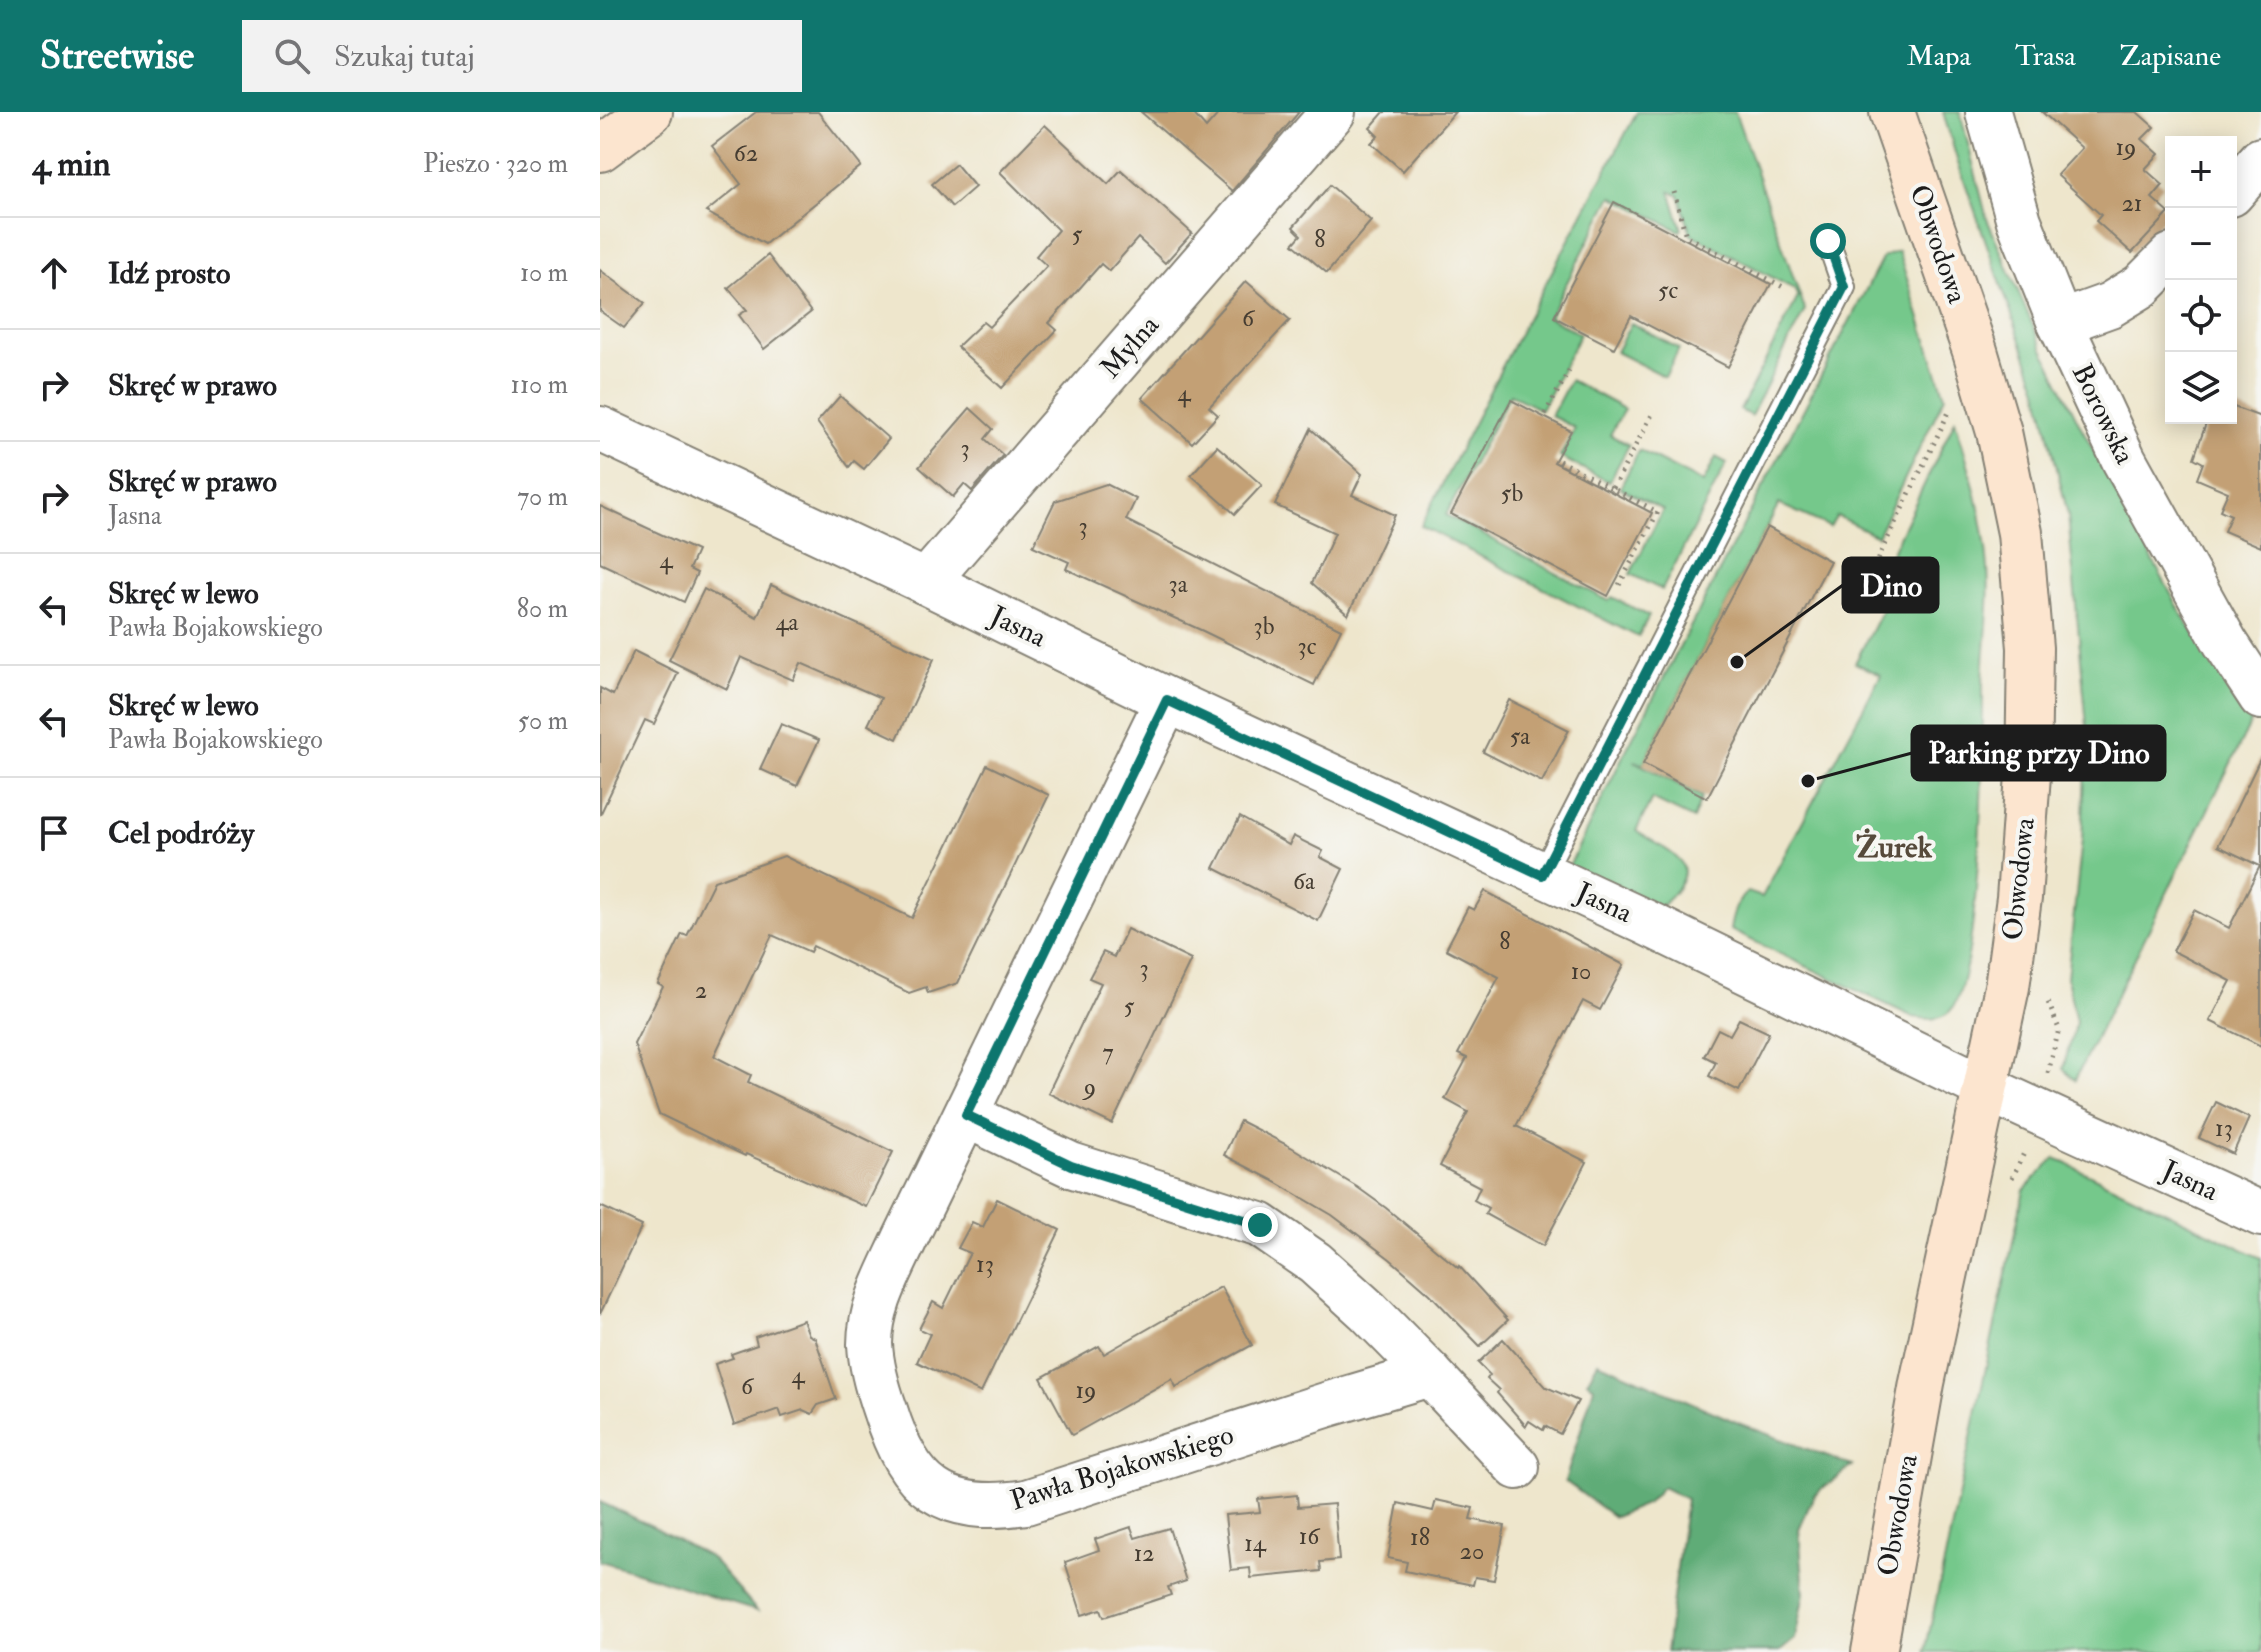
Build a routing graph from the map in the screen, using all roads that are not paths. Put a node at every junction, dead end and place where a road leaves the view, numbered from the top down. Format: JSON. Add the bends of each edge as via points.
{"nodes":[{"id":1,"x":650,"y":112,"type":"edge"},
{"id":2,"x":1333,"y":112,"type":"edge"},
{"id":3,"x":1892,"y":112,"type":"edge"},
{"id":4,"x":1988,"y":112,"type":"edge"},
{"id":5,"x":600,"y":149,"type":"edge"},
{"id":6,"x":2261,"y":160,"type":"edge"},
{"id":7,"x":2237,"y":187,"type":"edge"},
{"id":8,"x":1828,"y":241,"type":"dead end"},
{"id":9,"x":2165,"y":262,"type":"edge"},
{"id":10,"x":2060,"y":323,"type":"junction"},
{"id":11,"x":600,"y":429,"type":"edge"},
{"id":12,"x":926,"y":582,"type":"junction"},
{"id":13,"x":2261,"y":697,"type":"edge"},
{"id":14,"x":1167,"y":700,"type":"junction"},
{"id":15,"x":1542,"y":875,"type":"junction"},
{"id":16,"x":1986,"y":1088,"type":"junction"},
{"id":17,"x":966,"y":1115,"type":"junction"},
{"id":18,"x":2261,"y":1214,"type":"edge"},
{"id":19,"x":1430,"y":1374,"type":"junction"},
{"id":20,"x":1517,"y":1467,"type":"dead end"},
{"id":21,"x":1874,"y":1652,"type":"edge"}],
"edges":[{"from":1,"to":5,"type":"street"},
{"from":2,"to":12,"type":"street","name":"Mylna"},
{"from":3,"to":16,"type":"street","name":"Obwodowa","via":[[1975,351],[2020,533],[2030,648],[2028,775],[2019,898]]},
{"from":4,"to":10,"type":"street","name":"Borowska","via":[[2019,221]]},
{"from":6,"to":7,"type":"street"},
{"from":8,"to":15,"type":"lane","via":[[1844,287]]},
{"from":9,"to":10,"type":"street","via":[[2141,286],[2110,305]]},
{"from":10,"to":13,"type":"street","name":"Borowska","via":[[2124,460]]},
{"from":11,"to":12,"type":"street","name":"Jasna"},
{"from":12,"to":14,"type":"street","name":"Jasna"},
{"from":14,"to":15,"type":"street","name":"Jasna"},
{"from":14,"to":17,"type":"street","name":"Pawła Bojakowskiego"},
{"from":15,"to":16,"type":"street","name":"Jasna"},
{"from":16,"to":18,"type":"street","name":"Jasna"},
{"from":16,"to":21,"type":"street","name":"Obwodowa","via":[[1922,1383]]},
{"from":17,"to":19,"type":"street","via":[[1071,1165],[1260,1225],[1315,1263]]},
{"from":17,"to":19,"type":"street","name":"Pawła Bojakowskiego","via":[[878,1299],[870,1343],[894,1440],[917,1478],[943,1496],[978,1506],[1026,1502]]},
{"from":19,"to":20,"type":"street"}]}
